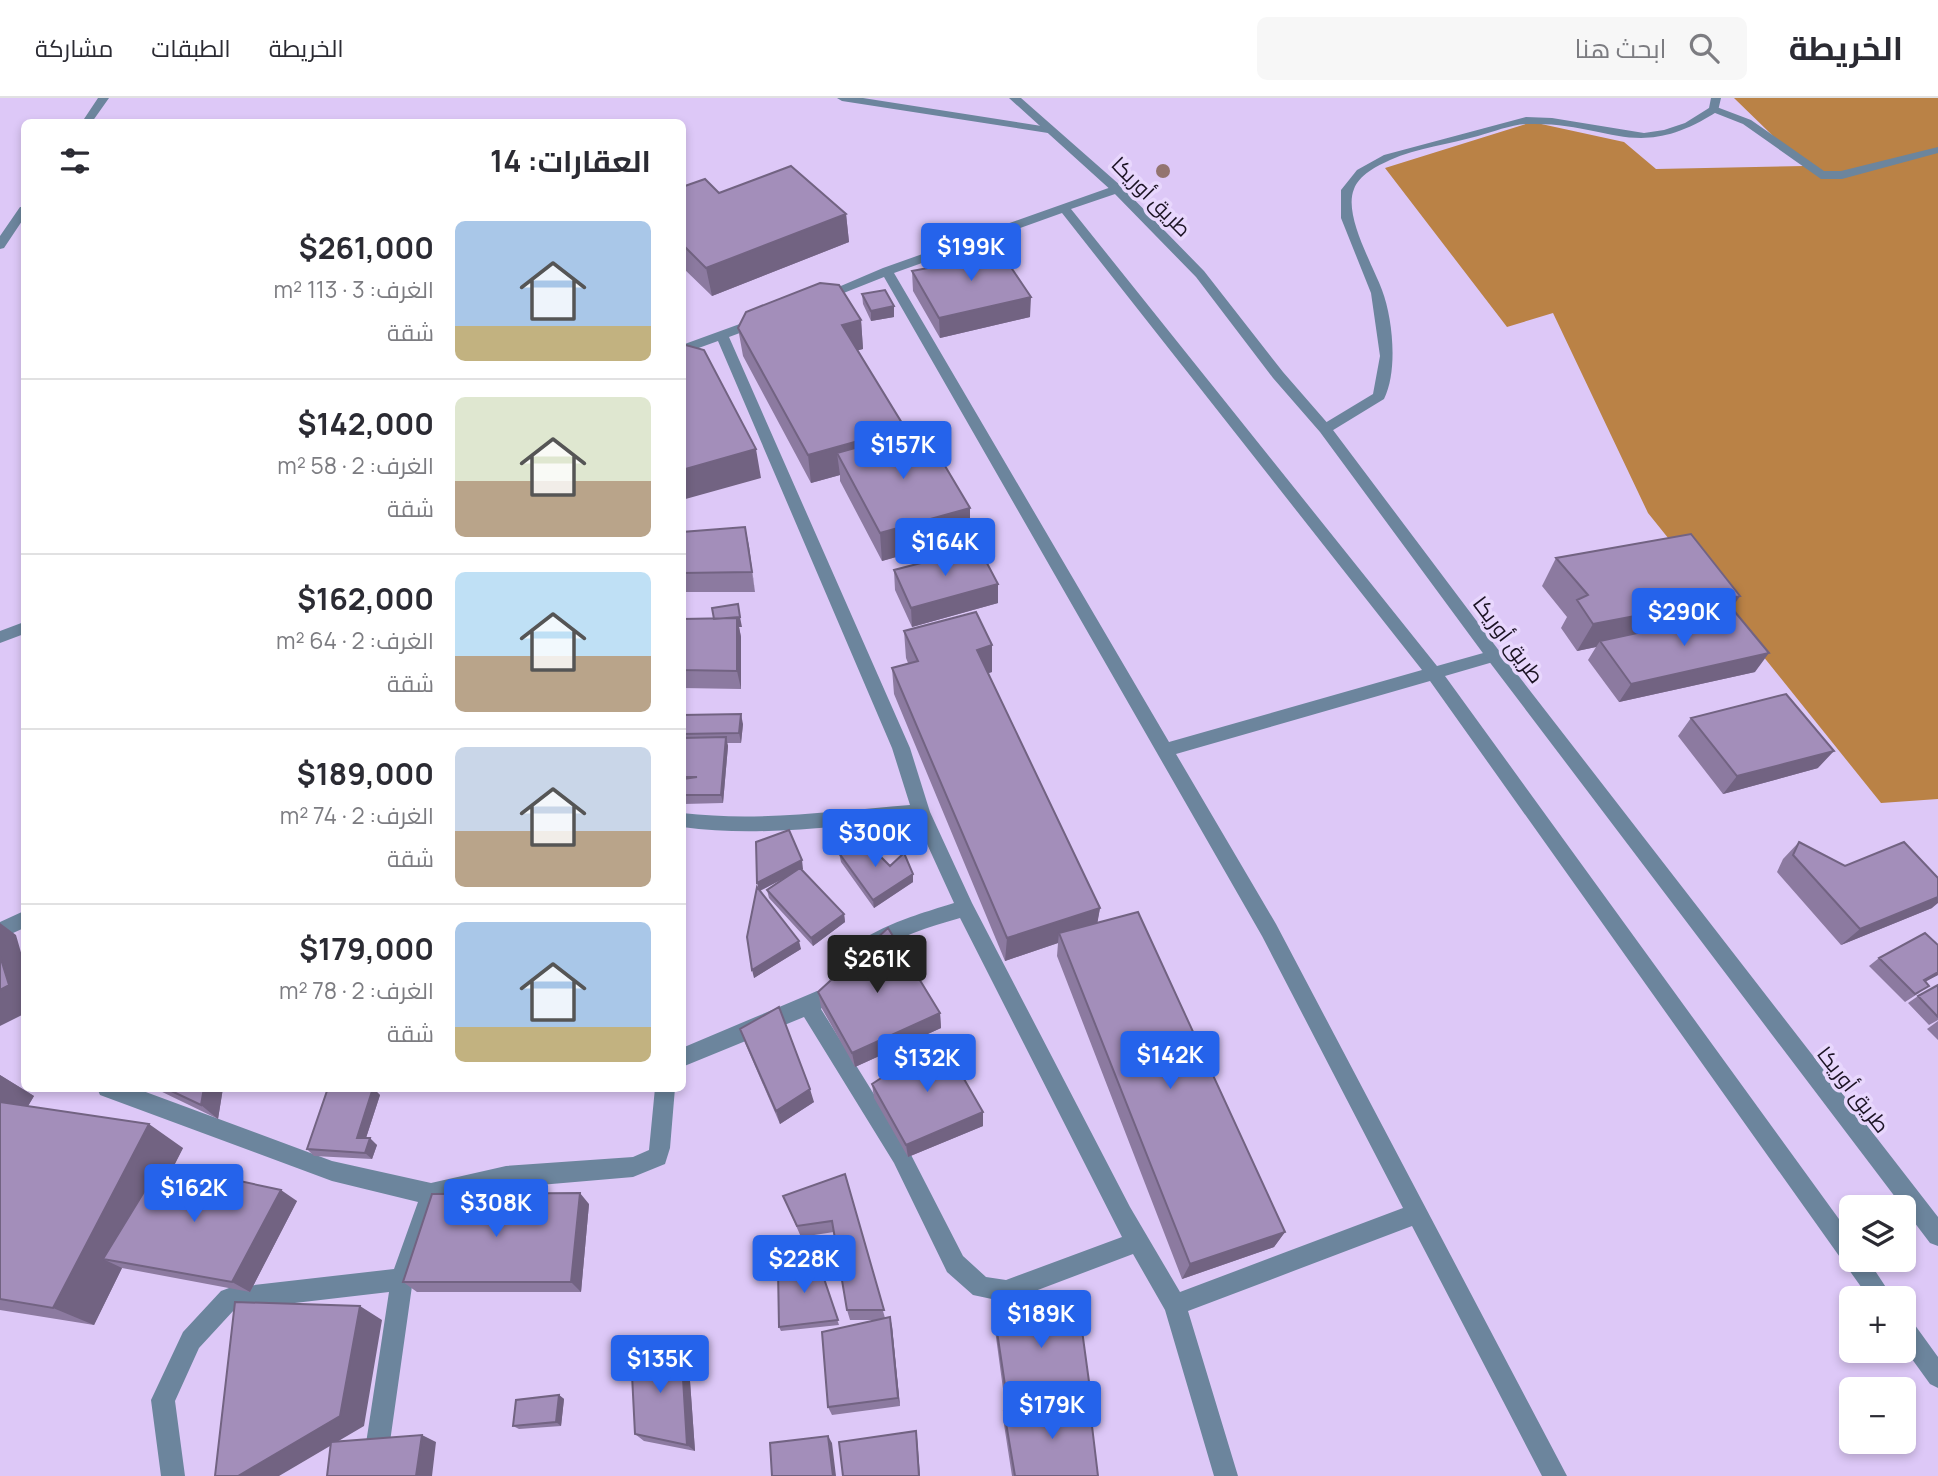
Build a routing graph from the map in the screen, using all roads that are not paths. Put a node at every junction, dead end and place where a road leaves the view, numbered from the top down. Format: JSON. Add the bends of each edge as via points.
{"nodes":[{"id":1,"x":104,"y":98,"type":"edge"},
{"id":2,"x":842,"y":98,"type":"edge"},
{"id":3,"x":1014,"y":98,"type":"edge"},
{"id":4,"x":1715,"y":104,"type":"edge"},
{"id":5,"x":89,"y":119,"type":"edge"},
{"id":6,"x":1048,"y":130,"type":"junction"},
{"id":7,"x":1938,"y":150,"type":"edge"},
{"id":8,"x":1117,"y":189,"type":"junction"},
{"id":9,"x":1065,"y":208,"type":"junction"},
{"id":10,"x":21,"y":214,"type":"edge"},
{"id":11,"x":0,"y":245,"type":"edge"},
{"id":12,"x":887,"y":271,"type":"junction"},
{"id":13,"x":814,"y":300,"type":"edge"},
{"id":14,"x":767,"y":318,"type":"edge"},
{"id":15,"x":721,"y":334,"type":"junction"},
{"id":16,"x":686,"y":348,"type":"edge"},
{"id":17,"x":1325,"y":429,"type":"junction"},
{"id":18,"x":21,"y":629,"type":"edge"},
{"id":19,"x":0,"y":637,"type":"edge"},
{"id":20,"x":1494,"y":656,"type":"junction"},
{"id":21,"x":1433,"y":673,"type":"junction"},
{"id":22,"x":1166,"y":750,"type":"junction"},
{"id":23,"x":921,"y":812,"type":"junction"},
{"id":24,"x":686,"y":821,"type":"edge"},
{"id":25,"x":965,"y":908,"type":"junction"},
{"id":26,"x":21,"y":920,"type":"edge"},
{"id":27,"x":0,"y":931,"type":"edge"},
{"id":28,"x":808,"y":1006,"type":"junction"},
{"id":29,"x":686,"y":1057,"type":"edge"},
{"id":30,"x":118,"y":1092,"type":"edge"},
{"id":31,"x":664,"y":1092,"type":"edge"},
{"id":32,"x":431,"y":1194,"type":"junction"},
{"id":33,"x":1417,"y":1213,"type":"junction"},
{"id":34,"x":1938,"y":1235,"type":"edge"},
{"id":35,"x":1839,"y":1238,"type":"edge"},
{"id":36,"x":1137,"y":1242,"type":"junction"},
{"id":37,"x":402,"y":1279,"type":"junction"},
{"id":38,"x":1175,"y":1305,"type":"junction"},
{"id":39,"x":1916,"y":1346,"type":"edge"},
{"id":40,"x":1938,"y":1376,"type":"edge"},
{"id":41,"x":173,"y":1476,"type":"edge"},
{"id":42,"x":370,"y":1476,"type":"edge"},
{"id":43,"x":1226,"y":1476,"type":"edge"},
{"id":44,"x":1555,"y":1476,"type":"edge"}],
"edges":[{"from":1,"to":5,"type":"street"},
{"from":2,"to":6,"type":"street"},
{"from":3,"to":6,"type":"street","name":"طريق أوريكا"},
{"from":4,"to":7,"type":"street","via":[[1821,176],[1842,175]]},
{"from":4,"to":17,"type":"street","via":[[1678,132],[1653,137],[1526,120],[1388,157],[1361,172],[1347,190],[1347,218],[1377,293],[1387,356],[1379,396]]},
{"from":6,"to":8,"type":"street","name":"طريق أوريكا"},
{"from":8,"to":9,"type":"street"},
{"from":8,"to":17,"type":"street","name":"طريق أوريكا","via":[[1200,274]]},
{"from":9,"to":12,"type":"street"},
{"from":9,"to":21,"type":"street"},
{"from":10,"to":11,"type":"street"},
{"from":12,"to":13,"type":"street"},
{"from":12,"to":22,"type":"street"},
{"from":14,"to":15,"type":"street"},
{"from":15,"to":16,"type":"street"},
{"from":15,"to":23,"type":"street","via":[[901,748]]},
{"from":17,"to":20,"type":"street","name":"طريق أوريكا"},
{"from":18,"to":19,"type":"street"},
{"from":20,"to":21,"type":"street"},
{"from":20,"to":34,"type":"street","name":"طريق أوريكا"},
{"from":21,"to":22,"type":"street"},
{"from":21,"to":35,"type":"street"},
{"from":22,"to":33,"type":"street","via":[[1269,930]]},
{"from":23,"to":24,"type":"street","via":[[799,825]]},
{"from":23,"to":25,"type":"street"},
{"from":25,"to":28,"type":"street","via":[[903,928],[862,951]]},
{"from":25,"to":36,"type":"street"},
{"from":26,"to":27,"type":"street"},
{"from":28,"to":29,"type":"street"},
{"from":28,"to":36,"type":"street","via":[[901,1156],[955,1264],[981,1287],[1006,1291]]},
{"from":30,"to":32,"type":"street","via":[[332,1171]]},
{"from":31,"to":32,"type":"street","via":[[658,1157],[633,1167],[506,1177]]},
{"from":32,"to":37,"type":"street"},
{"from":33,"to":38,"type":"street"},
{"from":33,"to":44,"type":"street"},
{"from":36,"to":38,"type":"street"},
{"from":37,"to":41,"type":"street","via":[[229,1299],[191,1340],[163,1400]]},
{"from":37,"to":42,"type":"street"},
{"from":38,"to":43,"type":"street"},
{"from":39,"to":40,"type":"street"}]}
